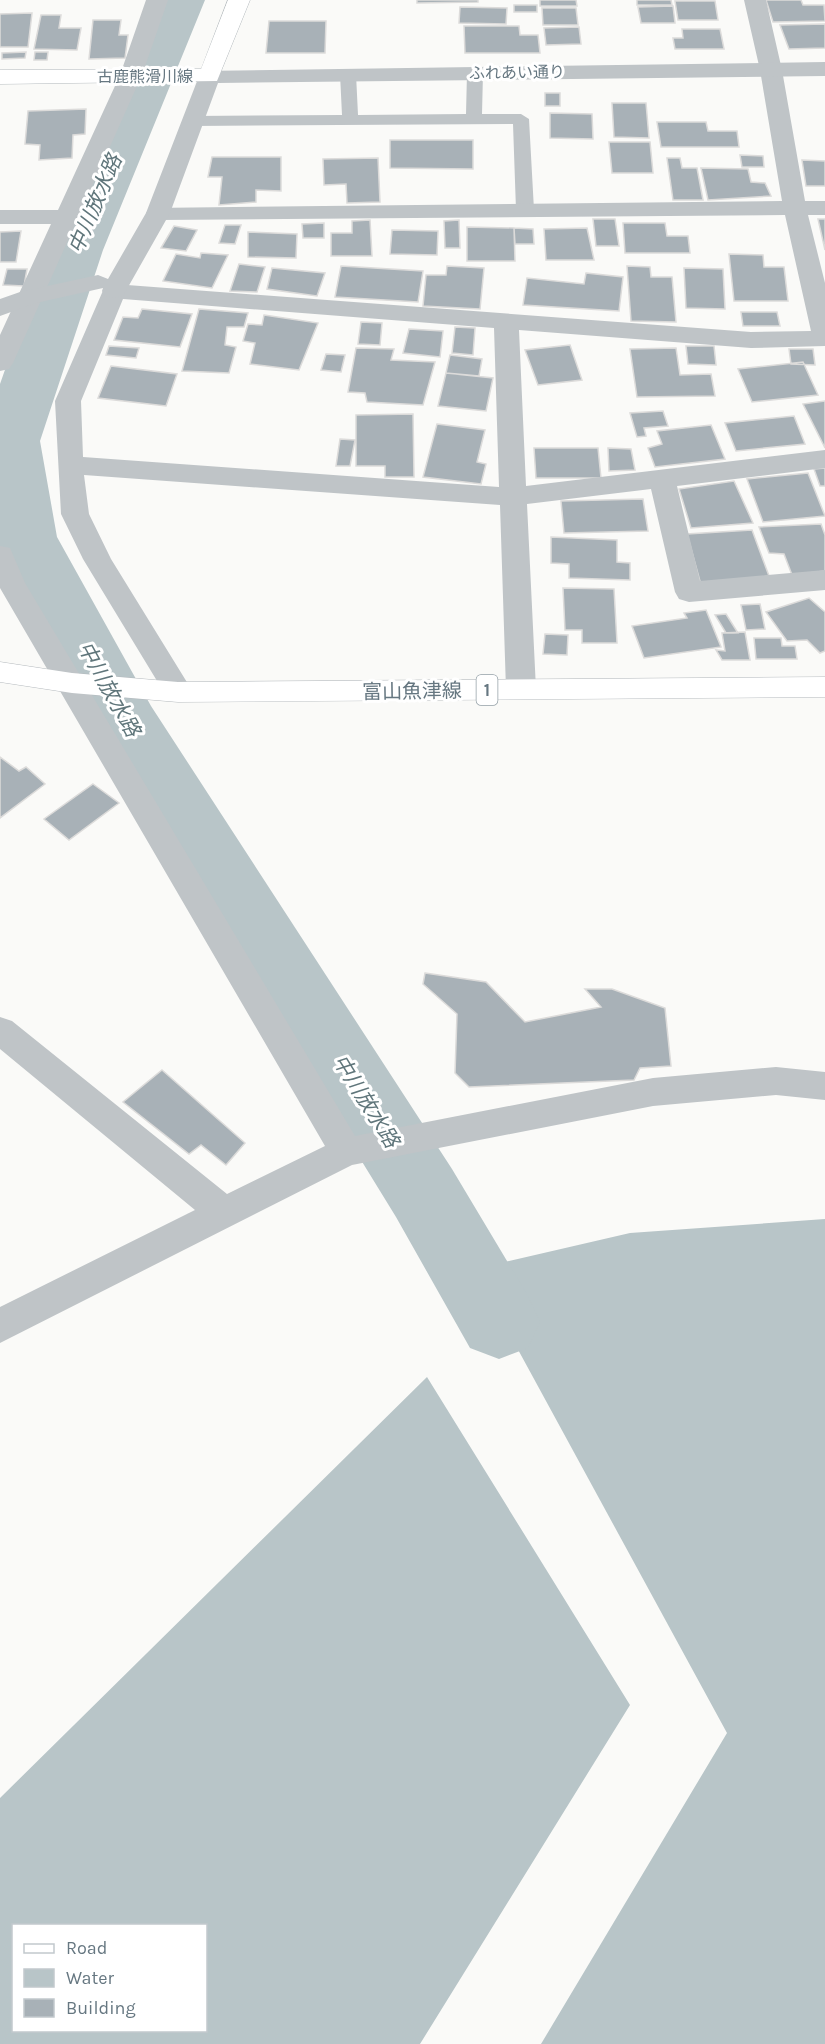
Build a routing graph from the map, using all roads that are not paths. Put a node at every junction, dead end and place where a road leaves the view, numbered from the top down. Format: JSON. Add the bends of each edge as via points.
{"nodes":[{"id":1,"x":157,"y":0,"type":"edge"},
{"id":2,"x":239,"y":0,"type":"edge"},
{"id":3,"x":755,"y":0,"type":"edge"},
{"id":4,"x":825,"y":69,"type":"edge"},
{"id":5,"x":771,"y":70,"type":"junction"},
{"id":6,"x":475,"y":73,"type":"junction"},
{"id":7,"x":348,"y":74,"type":"junction"},
{"id":8,"x":137,"y":75,"type":"junction"},
{"id":9,"x":198,"y":76,"type":"junction"},
{"id":10,"x":0,"y":77,"type":"edge"},
{"id":11,"x":474,"y":119,"type":"junction"},
{"id":12,"x":350,"y":120,"type":"junction"},
{"id":13,"x":194,"y":121,"type":"junction"},
{"id":14,"x":825,"y":208,"type":"edge"},
{"id":15,"x":795,"y":209,"type":"junction"},
{"id":16,"x":525,"y":210,"type":"junction"},
{"id":17,"x":158,"y":213,"type":"junction"},
{"id":18,"x":68,"y":216,"type":"junction"},
{"id":19,"x":0,"y":217,"type":"edge"},
{"id":20,"x":112,"y":282,"type":"junction"},
{"id":21,"x":32,"y":297,"type":"junction"},
{"id":22,"x":0,"y":308,"type":"edge"},
{"id":23,"x":506,"y":322,"type":"junction"},
{"id":24,"x":825,"y":336,"type":"edge"},
{"id":25,"x":0,"y":363,"type":"edge"},
{"id":26,"x":825,"y":459,"type":"edge"},
{"id":27,"x":70,"y":465,"type":"junction"},
{"id":28,"x":662,"y":479,"type":"junction"},
{"id":29,"x":513,"y":496,"type":"junction"},
{"id":30,"x":0,"y":555,"type":"edge"},
{"id":31,"x":825,"y":580,"type":"edge"},
{"id":32,"x":0,"y":672,"type":"edge"},
{"id":33,"x":78,"y":684,"type":"junction"},
{"id":34,"x":825,"y":687,"type":"edge"},
{"id":35,"x":521,"y":689,"type":"junction"},
{"id":36,"x":178,"y":692,"type":"junction"},
{"id":37,"x":0,"y":1030,"type":"edge"},
{"id":38,"x":825,"y":1086,"type":"edge"},
{"id":39,"x":351,"y":1150,"type":"junction"},
{"id":40,"x":222,"y":1212,"type":"junction"},
{"id":41,"x":0,"y":1327,"type":"edge"}],
"edges":[{"from":1,"to":8,"type":"street"},
{"from":2,"to":9,"type":"main road","name":"古鹿熊滑川線"},
{"from":3,"to":5,"type":"street"},
{"from":4,"to":5,"type":"street","name":"ふれあい通り"},
{"from":5,"to":6,"type":"street","name":"ふれあい通り"},
{"from":5,"to":15,"type":"street"},
{"from":6,"to":7,"type":"street","name":"ふれあい通り"},
{"from":6,"to":11,"type":"lane"},
{"from":7,"to":9,"type":"street","name":"ふれあい通り"},
{"from":7,"to":12,"type":"lane"},
{"from":8,"to":9,"type":"main road","name":"古鹿熊滑川線"},
{"from":8,"to":10,"type":"main road","name":"古鹿熊滑川線"},
{"from":8,"to":18,"type":"street"},
{"from":9,"to":13,"type":"street"},
{"from":11,"to":12,"type":"lane"},
{"from":11,"to":16,"type":"lane","via":[[521,119]]},
{"from":12,"to":13,"type":"lane"},
{"from":13,"to":17,"type":"street"},
{"from":14,"to":15,"type":"street"},
{"from":15,"to":16,"type":"street"},
{"from":15,"to":24,"type":"street"},
{"from":16,"to":17,"type":"street"},
{"from":17,"to":20,"type":"street"},
{"from":18,"to":19,"type":"street"},
{"from":18,"to":21,"type":"street"},
{"from":20,"to":21,"type":"street"},
{"from":20,"to":23,"type":"street"},
{"from":20,"to":27,"type":"street","via":[[68,401]]},
{"from":21,"to":22,"type":"street"},
{"from":21,"to":25,"type":"street"},
{"from":23,"to":24,"type":"street","via":[[751,340]]},
{"from":23,"to":29,"type":"street"},
{"from":26,"to":28,"type":"street"},
{"from":27,"to":29,"type":"street"},
{"from":27,"to":36,"type":"street","via":[[75,514],[96,559]]},
{"from":28,"to":29,"type":"street"},
{"from":28,"to":31,"type":"street","via":[[689,592]]},
{"from":29,"to":35,"type":"street"},
{"from":30,"to":33,"type":"street","via":[[10,583]]},
{"from":32,"to":33,"type":"main road","name":"富山魚津線","number":"1"},
{"from":33,"to":36,"type":"main road","name":"富山魚津線","number":"1"},
{"from":33,"to":39,"type":"street"},
{"from":34,"to":35,"type":"main road","name":"富山魚津線","number":"1"},
{"from":35,"to":36,"type":"main road","name":"富山魚津線","number":"1"},
{"from":37,"to":40,"type":"street"},
{"from":38,"to":39,"type":"street","via":[[776,1081],[653,1092]]},
{"from":39,"to":40,"type":"street"},
{"from":40,"to":41,"type":"street"}]}
